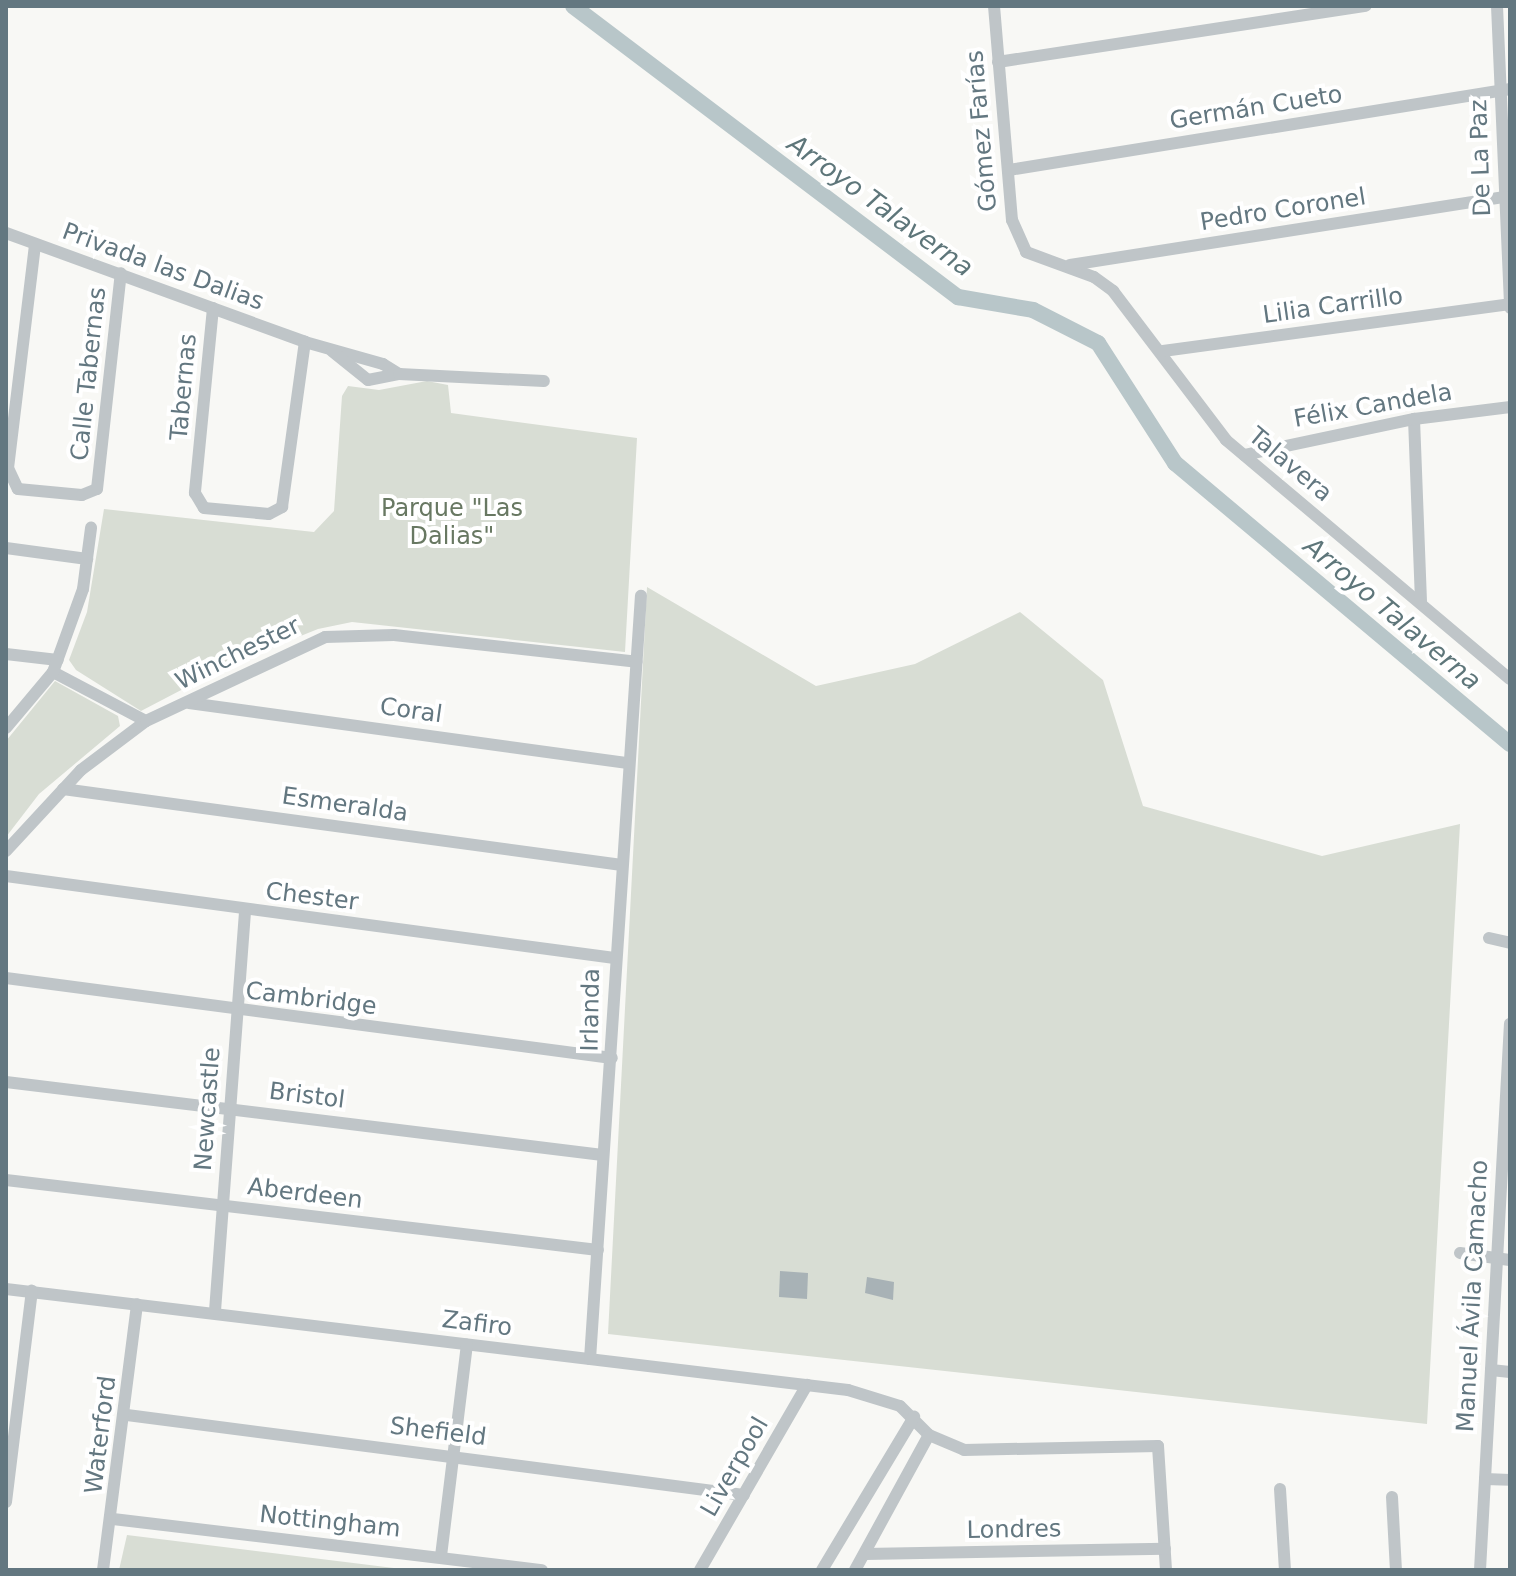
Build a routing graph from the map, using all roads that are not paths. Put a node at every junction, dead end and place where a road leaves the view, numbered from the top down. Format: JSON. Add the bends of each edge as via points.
{"nodes":[{"id":1,"x":994,"y":6,"type":"edge"},
{"id":2,"x":1366,"y":6,"type":"edge"},
{"id":3,"x":1497,"y":6,"type":"edge"},
{"id":4,"x":998,"y":62,"type":"junction"},
{"id":5,"x":1505,"y":90,"type":"edge"},
{"id":6,"x":1009,"y":170,"type":"junction"},
{"id":7,"x":1505,"y":197,"type":"junction"},
{"id":8,"x":6,"y":233,"type":"edge"},
{"id":9,"x":35,"y":245,"type":"junction"},
{"id":10,"x":1067,"y":266,"type":"junction"},
{"id":11,"x":121,"y":273,"type":"junction"},
{"id":12,"x":1510,"y":306,"type":"edge"},
{"id":13,"x":213,"y":308,"type":"junction"},
{"id":14,"x":305,"y":342,"type":"junction"},
{"id":15,"x":332,"y":351,"type":"junction"},
{"id":16,"x":1163,"y":351,"type":"junction"},
{"id":17,"x":399,"y":374,"type":"junction"},
{"id":18,"x":544,"y":381,"type":"dead end"},
{"id":19,"x":1510,"y":407,"type":"edge"},
{"id":20,"x":1414,"y":419,"type":"junction"},
{"id":21,"x":1244,"y":455,"type":"junction"},
{"id":22,"x":91,"y":528,"type":"dead end"},
{"id":23,"x":6,"y":548,"type":"edge"},
{"id":24,"x":87,"y":559,"type":"junction"},
{"id":25,"x":641,"y":596,"type":"dead end"},
{"id":26,"x":1421,"y":603,"type":"junction"},
{"id":27,"x":6,"y":654,"type":"edge"},
{"id":28,"x":637,"y":662,"type":"junction"},
{"id":29,"x":55,"y":666,"type":"junction"},
{"id":30,"x":1510,"y":679,"type":"edge"},
{"id":31,"x":189,"y":703,"type":"junction"},
{"id":32,"x":146,"y":721,"type":"junction"},
{"id":33,"x":6,"y":728,"type":"edge"},
{"id":34,"x":628,"y":763,"type":"junction"},
{"id":35,"x":63,"y":789,"type":"junction"},
{"id":36,"x":6,"y":851,"type":"edge"},
{"id":37,"x":622,"y":865,"type":"junction"},
{"id":38,"x":6,"y":876,"type":"edge"},
{"id":39,"x":245,"y":910,"type":"junction"},
{"id":40,"x":1489,"y":938,"type":"dead end"},
{"id":41,"x":1510,"y":943,"type":"edge"},
{"id":42,"x":614,"y":958,"type":"junction"},
{"id":43,"x":6,"y":978,"type":"edge"},
{"id":44,"x":236,"y":1012,"type":"junction"},
{"id":45,"x":1510,"y":1024,"type":"edge"},
{"id":46,"x":1510,"y":1040,"type":"edge"},
{"id":47,"x":612,"y":1058,"type":"junction"},
{"id":48,"x":6,"y":1082,"type":"edge"},
{"id":49,"x":231,"y":1109,"type":"junction"},
{"id":50,"x":1506,"y":1149,"type":"edge"},
{"id":51,"x":603,"y":1155,"type":"junction"},
{"id":52,"x":6,"y":1180,"type":"edge"},
{"id":53,"x":223,"y":1206,"type":"junction"},
{"id":54,"x":598,"y":1250,"type":"junction"},
{"id":55,"x":1460,"y":1253,"type":"dead end"},
{"id":56,"x":1496,"y":1257,"type":"junction"},
{"id":57,"x":1510,"y":1260,"type":"edge"},
{"id":58,"x":6,"y":1289,"type":"edge"},
{"id":59,"x":32,"y":1291,"type":"junction"},
{"id":60,"x":137,"y":1304,"type":"junction"},
{"id":61,"x":215,"y":1311,"type":"junction"},
{"id":62,"x":467,"y":1345,"type":"junction"},
{"id":63,"x":590,"y":1359,"type":"junction"},
{"id":64,"x":1491,"y":1370,"type":"junction"},
{"id":65,"x":1510,"y":1372,"type":"edge"},
{"id":66,"x":807,"y":1385,"type":"junction"},
{"id":67,"x":127,"y":1415,"type":"junction"},
{"id":68,"x":914,"y":1417,"type":"junction"},
{"id":69,"x":929,"y":1435,"type":"junction"},
{"id":70,"x":456,"y":1456,"type":"junction"},
{"id":71,"x":1485,"y":1479,"type":"junction"},
{"id":72,"x":1510,"y":1480,"type":"edge"},
{"id":73,"x":1280,"y":1489,"type":"dead end"},
{"id":74,"x":744,"y":1495,"type":"junction"},
{"id":75,"x":1392,"y":1497,"type":"dead end"},
{"id":76,"x":6,"y":1502,"type":"edge"},
{"id":77,"x":113,"y":1519,"type":"junction"},
{"id":78,"x":1165,"y":1549,"type":"junction"},
{"id":79,"x":865,"y":1554,"type":"junction"},
{"id":80,"x":441,"y":1556,"type":"junction"},
{"id":81,"x":103,"y":1570,"type":"edge"},
{"id":82,"x":542,"y":1570,"type":"edge"},
{"id":83,"x":700,"y":1570,"type":"edge"},
{"id":84,"x":822,"y":1570,"type":"edge"},
{"id":85,"x":855,"y":1570,"type":"edge"},
{"id":86,"x":1166,"y":1570,"type":"edge"},
{"id":87,"x":1285,"y":1570,"type":"edge"},
{"id":88,"x":1396,"y":1570,"type":"edge"},
{"id":89,"x":1480,"y":1570,"type":"edge"}],
"edges":[{"from":1,"to":4,"type":"street","name":"Gómez Farías"},
{"from":2,"to":4,"type":"street"},
{"from":3,"to":5,"type":"street","name":"De La Paz"},
{"from":4,"to":6,"type":"street","name":"Gómez Farías"},
{"from":5,"to":6,"type":"street","name":"Germán Cueto"},
{"from":5,"to":7,"type":"street","name":"De La Paz"},
{"from":6,"to":10,"type":"street","name":"Gómez Farías","via":[[1016,238],[1043,262]]},
{"from":7,"to":10,"type":"street","name":"Pedro Coronel"},
{"from":7,"to":12,"type":"street","name":"De La Paz"},
{"from":8,"to":9,"type":"street","name":"Privada las Dalias"},
{"from":9,"to":11,"type":"street","name":"Privada las Dalias"},
{"from":9,"to":11,"type":"street","name":"Calle Tabernas","via":[[10,476],[18,489],[82,495],[97,489]]},
{"from":10,"to":16,"type":"street","name":"Talavera","via":[[1113,291]]},
{"from":11,"to":13,"type":"street","name":"Privada las Dalias"},
{"from":12,"to":16,"type":"street","name":"Lilia Carrillo"},
{"from":13,"to":14,"type":"street","name":"Privada las Dalias"},
{"from":13,"to":14,"type":"street","name":"Tabernas","via":[[195,493],[204,508],[269,514],[286,500]]},
{"from":14,"to":15,"type":"street"},
{"from":15,"to":17,"type":"street","via":[[383,364]]},
{"from":15,"to":17,"type":"street","via":[[360,378],[377,381]]},
{"from":16,"to":21,"type":"street","name":"Talavera","via":[[1203,416]]},
{"from":17,"to":18,"type":"street"},
{"from":19,"to":20,"type":"street","name":"Félix Candela"},
{"from":20,"to":21,"type":"street","name":"Félix Candela"},
{"from":20,"to":26,"type":"street"},
{"from":21,"to":26,"type":"street","name":"Talavera"},
{"from":22,"to":24,"type":"street"},
{"from":23,"to":24,"type":"street"},
{"from":24,"to":29,"type":"street","via":[[83,589]]},
{"from":25,"to":28,"type":"street","name":"Irlanda"},
{"from":26,"to":30,"type":"street","name":"Talavera"},
{"from":27,"to":29,"type":"street"},
{"from":28,"to":31,"type":"street","name":"Winchester","via":[[394,635],[340,634],[307,643]]},
{"from":28,"to":34,"type":"street","name":"Irlanda"},
{"from":29,"to":32,"type":"street"},
{"from":29,"to":33,"type":"street"},
{"from":31,"to":32,"type":"street","name":"Winchester"},
{"from":31,"to":34,"type":"street","name":"Coral"},
{"from":32,"to":35,"type":"street","name":"Winchester"},
{"from":34,"to":37,"type":"street","name":"Irlanda"},
{"from":35,"to":36,"type":"street","name":"Winchester"},
{"from":35,"to":37,"type":"street","name":"Esmeralda"},
{"from":37,"to":42,"type":"street","name":"Irlanda"},
{"from":38,"to":39,"type":"street","name":"Chester"},
{"from":39,"to":42,"type":"street","name":"Chester"},
{"from":39,"to":44,"type":"street","name":"Newcastle"},
{"from":40,"to":41,"type":"street"},
{"from":42,"to":47,"type":"street","name":"Irlanda"},
{"from":43,"to":44,"type":"street","name":"Cambridge"},
{"from":44,"to":47,"type":"street","name":"Cambridge"},
{"from":44,"to":49,"type":"street","name":"Newcastle"},
{"from":45,"to":46,"type":"street","name":"Manuel Ávila Camacho"},
{"from":46,"to":50,"type":"street","name":"Manuel Ávila Camacho"},
{"from":47,"to":51,"type":"street","name":"Irlanda"},
{"from":48,"to":49,"type":"street","name":"Bristol"},
{"from":49,"to":51,"type":"street","name":"Bristol"},
{"from":49,"to":53,"type":"street","name":"Newcastle"},
{"from":50,"to":56,"type":"street","name":"Manuel Ávila Camacho"},
{"from":51,"to":54,"type":"street","name":"Irlanda"},
{"from":52,"to":53,"type":"street","name":"Aberdeen"},
{"from":53,"to":54,"type":"street","name":"Aberdeen"},
{"from":53,"to":61,"type":"street","name":"Newcastle"},
{"from":54,"to":63,"type":"street","name":"Irlanda"},
{"from":55,"to":56,"type":"street"},
{"from":56,"to":57,"type":"street"},
{"from":56,"to":64,"type":"street","name":"Manuel Ávila Camacho"},
{"from":58,"to":59,"type":"street","name":"Zafiro"},
{"from":59,"to":60,"type":"street","name":"Zafiro"},
{"from":59,"to":76,"type":"street"},
{"from":60,"to":61,"type":"street","name":"Zafiro"},
{"from":60,"to":67,"type":"street","name":"Waterford"},
{"from":61,"to":62,"type":"street","name":"Zafiro"},
{"from":62,"to":63,"type":"street","name":"Zafiro"},
{"from":62,"to":70,"type":"street"},
{"from":63,"to":66,"type":"street","name":"Zafiro"},
{"from":64,"to":65,"type":"street"},
{"from":64,"to":71,"type":"street","name":"Manuel Ávila Camacho"},
{"from":66,"to":68,"type":"street","name":"Zafiro","via":[[876,1396]]},
{"from":66,"to":74,"type":"street","name":"Liverpool"},
{"from":67,"to":70,"type":"street","name":"Shefield"},
{"from":67,"to":77,"type":"street","name":"Waterford"},
{"from":68,"to":69,"type":"street","name":"Zafiro"},
{"from":68,"to":84,"type":"street"},
{"from":69,"to":78,"type":"street","via":[[964,1450],[1158,1446]]},
{"from":69,"to":79,"type":"street"},
{"from":70,"to":74,"type":"street","name":"Shefield"},
{"from":70,"to":80,"type":"street"},
{"from":71,"to":72,"type":"street"},
{"from":71,"to":89,"type":"street","name":"Manuel Ávila Camacho"},
{"from":73,"to":87,"type":"street"},
{"from":74,"to":83,"type":"street","name":"Liverpool"},
{"from":75,"to":88,"type":"street"},
{"from":77,"to":80,"type":"street","name":"Nottingham"},
{"from":77,"to":81,"type":"street","name":"Waterford"},
{"from":78,"to":79,"type":"street","name":"Londres"},
{"from":78,"to":86,"type":"street"},
{"from":79,"to":85,"type":"street"},
{"from":80,"to":82,"type":"street","name":"Nottingham"}]}
